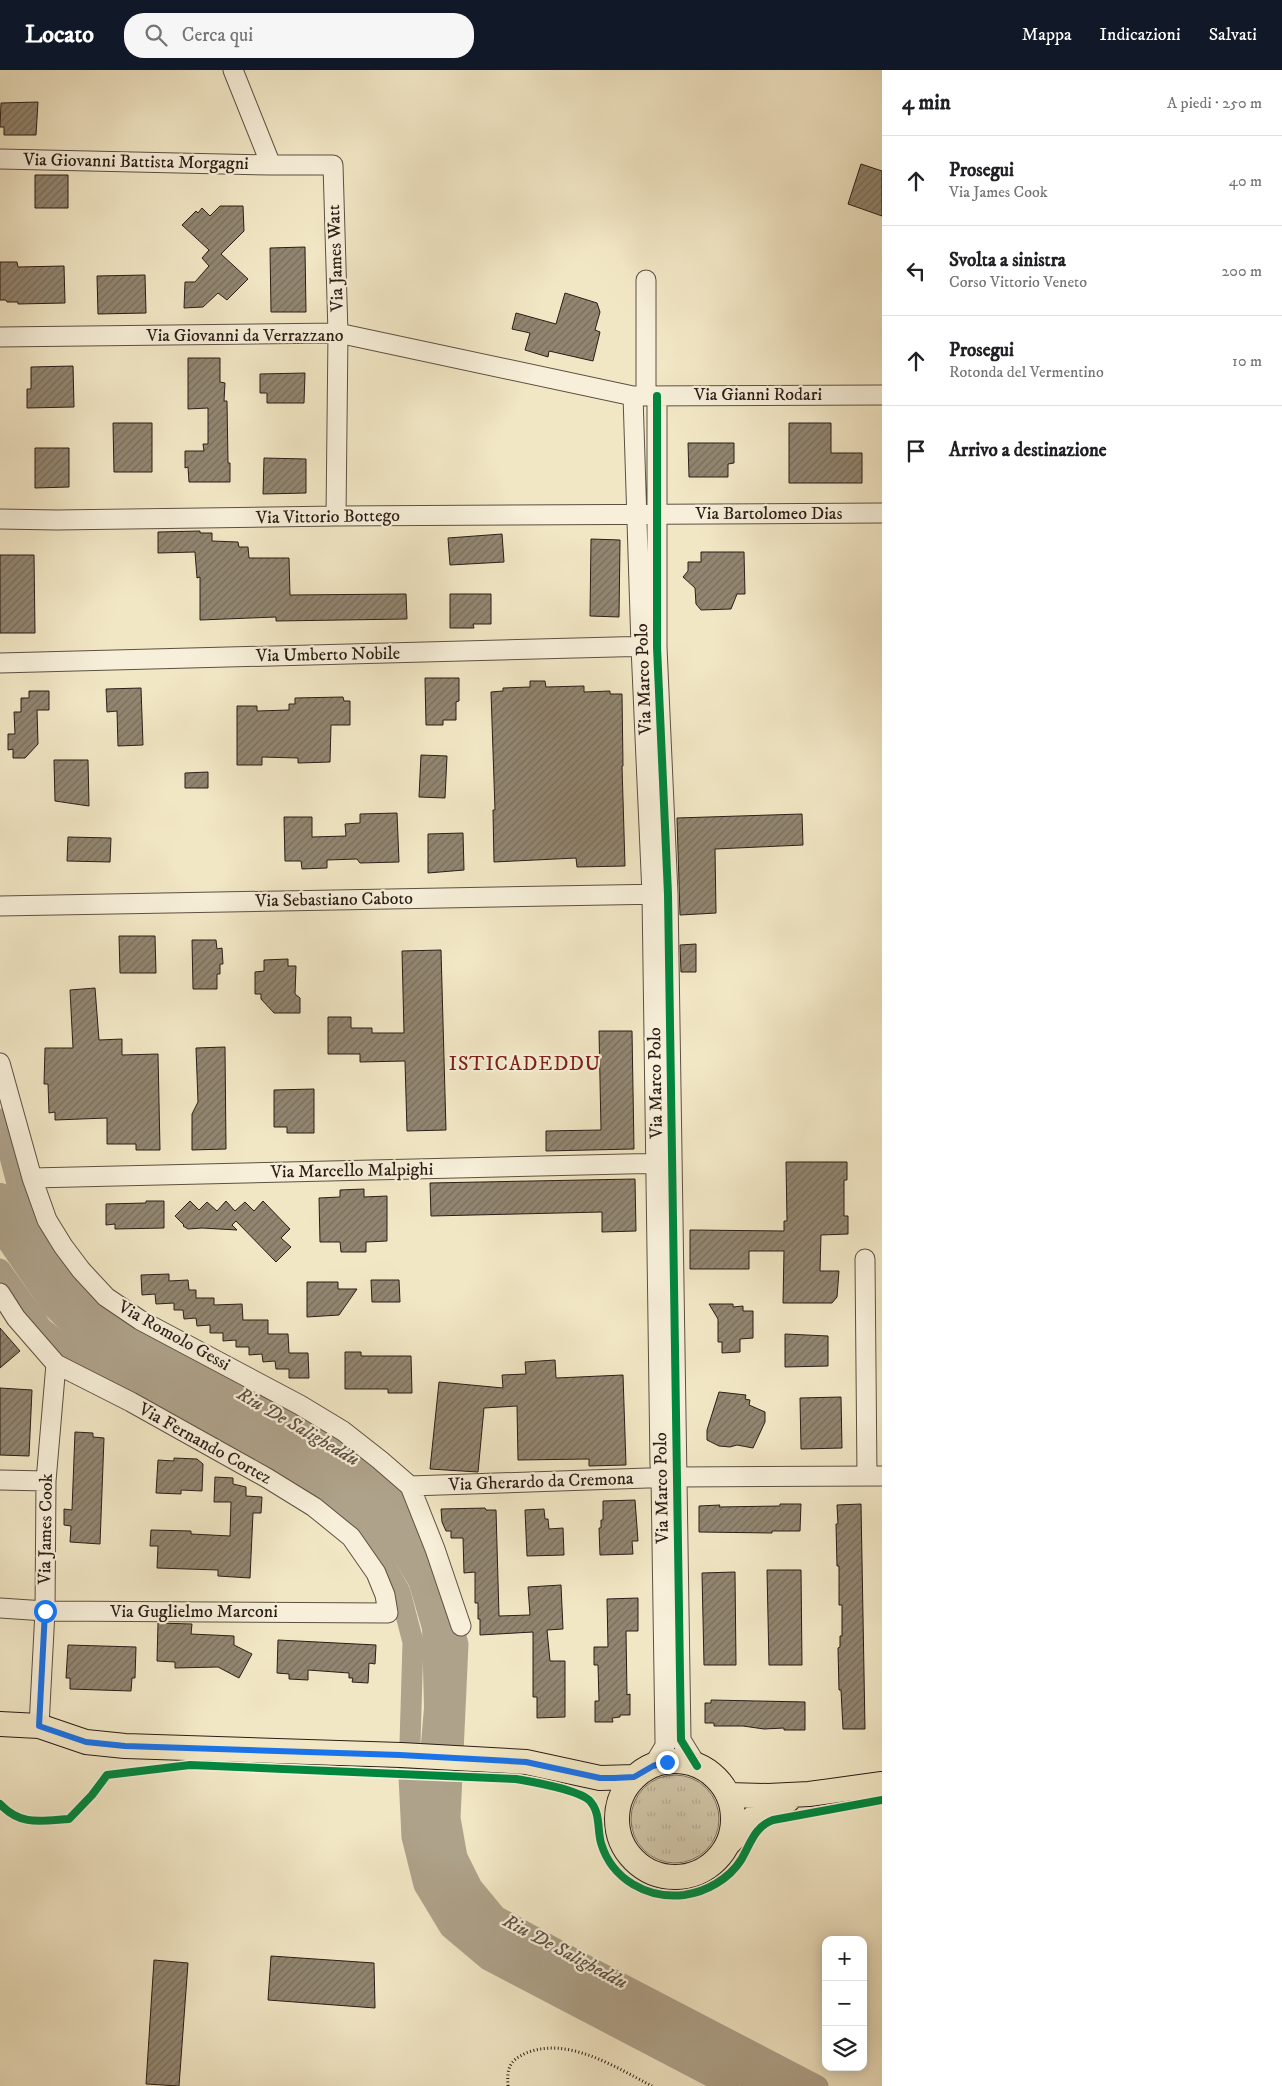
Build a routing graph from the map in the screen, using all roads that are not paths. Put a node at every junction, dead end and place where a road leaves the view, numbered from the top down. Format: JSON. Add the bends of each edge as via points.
{"nodes":[{"id":1,"x":233,"y":70,"type":"edge"},
{"id":2,"x":0,"y":159,"type":"edge"},
{"id":3,"x":271,"y":165,"type":"junction"},
{"id":4,"x":646,"y":280,"type":"dead end"},
{"id":5,"x":338,"y":333,"type":"junction"},
{"id":6,"x":0,"y":337,"type":"edge"},
{"id":7,"x":882,"y":395,"type":"edge"},
{"id":8,"x":645,"y":396,"type":"junction"},
{"id":9,"x":882,"y":513,"type":"edge"},
{"id":10,"x":637,"y":515,"type":"junction"},
{"id":11,"x":657,"y":515,"type":"junction"},
{"id":12,"x":336,"y":516,"type":"junction"},
{"id":13,"x":0,"y":519,"type":"edge"},
{"id":14,"x":649,"y":646,"type":"junction"},
{"id":15,"x":0,"y":663,"type":"edge"},
{"id":16,"x":660,"y":894,"type":"junction"},
{"id":17,"x":0,"y":906,"type":"edge"},
{"id":18,"x":0,"y":1063,"type":"edge"},
{"id":19,"x":665,"y":1163,"type":"junction"},
{"id":20,"x":32,"y":1178,"type":"junction"},
{"id":21,"x":865,"y":1259,"type":"dead end"},
{"id":22,"x":0,"y":1293,"type":"edge"},
{"id":23,"x":56,"y":1364,"type":"junction"},
{"id":24,"x":875,"y":1476,"type":"edge"},
{"id":25,"x":669,"y":1477,"type":"junction"},
{"id":26,"x":0,"y":1480,"type":"edge"},
{"id":27,"x":46,"y":1481,"type":"junction"},
{"id":28,"x":410,"y":1486,"type":"junction"},
{"id":29,"x":0,"y":1608,"type":"edge"},
{"id":30,"x":45,"y":1611,"type":"junction"},
{"id":31,"x":388,"y":1613,"type":"joint"},
{"id":32,"x":461,"y":1626,"type":"dead end"},
{"id":33,"x":0,"y":1724,"type":"edge"},
{"id":34,"x":39,"y":1726,"type":"junction"},
{"id":35,"x":697,"y":1766,"type":"junction"},
{"id":36,"x":560,"y":1770,"type":"junction"},
{"id":37,"x":644,"y":1771,"type":"junction"},
{"id":38,"x":882,"y":1784,"type":"edge"},
{"id":39,"x":809,"y":1794,"type":"junction"},
{"id":40,"x":728,"y":1795,"type":"junction"},
{"id":41,"x":617,"y":1820,"type":"junction"},
{"id":42,"x":727,"y":1845,"type":"junction"}],
"edges":[{"from":1,"to":3,"type":"street"},
{"from":2,"to":3,"type":"street","name":"Via Giovanni Battista Morgagni"},
{"from":3,"to":5,"type":"street","name":"Via James Watt","via":[[333,165]]},
{"from":4,"to":8,"type":"street","name":"Via Marco Polo"},
{"from":5,"to":6,"type":"street","name":"Via Giovanni da Verrazzano"},
{"from":5,"to":8,"type":"street","name":"Via Giovanni da Verrazzano"},
{"from":5,"to":12,"type":"street","name":"Via James Watt"},
{"from":7,"to":8,"type":"street","name":"Via Gianni Rodari"},
{"from":8,"to":10,"type":"street","name":"Via Marco Polo"},
{"from":8,"to":11,"type":"street","name":"Via Marco Polo"},
{"from":9,"to":11,"type":"street","name":"Via Bartolomeo Dias"},
{"from":10,"to":11,"type":"street","name":"Via Vittorio Bottego"},
{"from":10,"to":12,"type":"street","name":"Via Vittorio Bottego"},
{"from":10,"to":14,"type":"street","name":"Via Marco Polo"},
{"from":11,"to":14,"type":"street","name":"Via Marco Polo"},
{"from":12,"to":13,"type":"street","name":"Via Vittorio Bottego"},
{"from":14,"to":15,"type":"street","name":"Via Umberto Nobile"},
{"from":14,"to":16,"type":"street","name":"Via Marco Polo"},
{"from":16,"to":17,"type":"street","name":"Via Sebastiano Caboto"},
{"from":16,"to":19,"type":"street","name":"Via Marco Polo"},
{"from":18,"to":20,"type":"street","name":"Via Romolo Gessi"},
{"from":19,"to":20,"type":"street","name":"Via Marcello Malpighi"},
{"from":19,"to":25,"type":"street","name":"Via Marco Polo","via":[[660,1464]]},
{"from":20,"to":28,"type":"street","name":"Via Romolo Gessi","via":[[47,1220],[63,1246],[106,1297],[140,1320],[344,1431]]},
{"from":21,"to":24,"type":"street"},
{"from":22,"to":23,"type":"street","name":"Via Fernando Cortez","via":[[16,1318]]},
{"from":23,"to":27,"type":"street","name":"Via James Cook"},
{"from":23,"to":31,"type":"street","name":"Via Fernando Cortez","via":[[131,1402],[314,1507],[351,1538],[376,1573]]},
{"from":24,"to":25,"type":"street","name":"Via Gherardo da Cremona"},
{"from":25,"to":28,"type":"street","name":"Via Gherardo da Cremona"},
{"from":25,"to":35,"type":"street","name":"Via Marco Polo","via":[[681,1740]]},
{"from":25,"to":37,"type":"street","name":"Via Marco Polo","via":[[665,1746]]},
{"from":26,"to":27,"type":"street"},
{"from":27,"to":30,"type":"street","name":"Via James Cook"},
{"from":28,"to":32,"type":"street","name":"Via Romolo Gessi","via":[[436,1549]]},
{"from":29,"to":30,"type":"street","name":"Via Guglielmo Marconi"},
{"from":30,"to":31,"type":"street","name":"Via Guglielmo Marconi"},
{"from":30,"to":34,"type":"street","name":"Via James Cook"},
{"from":33,"to":34,"type":"main road"},
{"from":34,"to":36,"type":"main road","via":[[86,1742],[125,1746],[464,1758],[526,1762]]},
{"from":35,"to":37,"type":"main road","via":[[667,1762]]},
{"from":35,"to":40,"type":"main road","via":[[710,1773]]},
{"from":36,"to":37,"type":"main road","via":[[600,1778]]},
{"from":36,"to":41,"type":"main road","via":[[596,1792]]},
{"from":37,"to":41,"type":"main road","via":[[625,1790]]},
{"from":38,"to":39,"type":"main road"},
{"from":39,"to":40,"type":"main road"},
{"from":39,"to":42,"type":"main road","via":[[757,1814]]},
{"from":40,"to":42,"type":"main road","via":[[733,1820]]},
{"from":41,"to":42,"type":"main road","via":[[621,1840],[631,1857],[647,1870],[665,1876],[683,1877],[701,1871],[716,1860]]}]}
